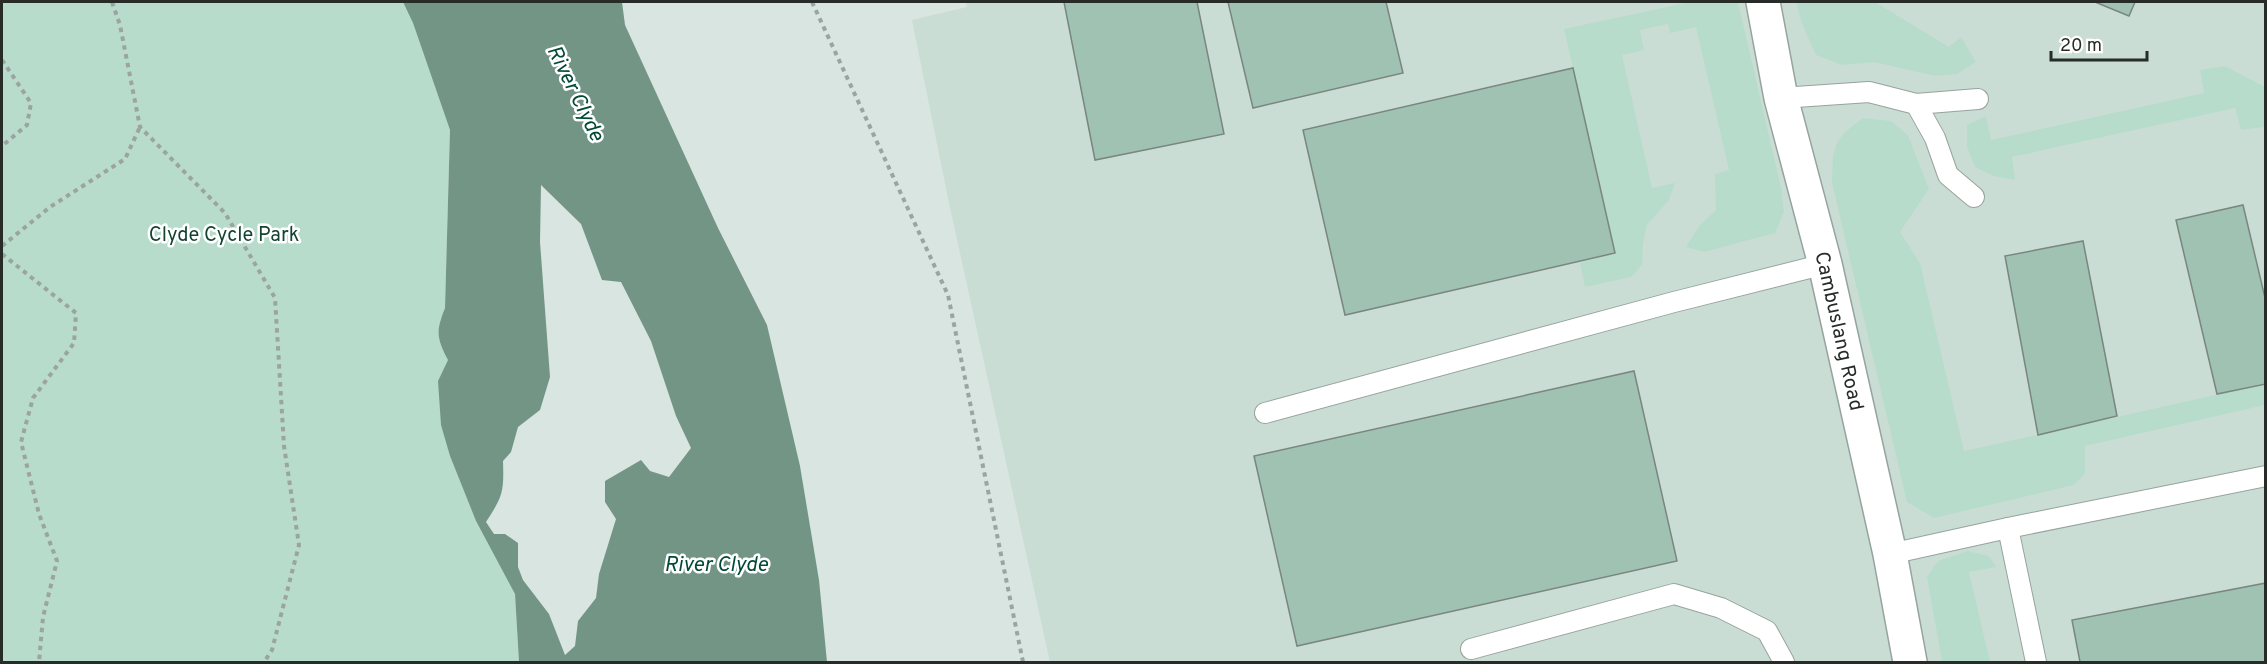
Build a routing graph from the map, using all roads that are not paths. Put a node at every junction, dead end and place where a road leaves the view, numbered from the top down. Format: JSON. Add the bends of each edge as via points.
{"nodes":[{"id":1,"x":1763,"y":2,"type":"edge"},
{"id":2,"x":1781,"y":98,"type":"junction"},
{"id":3,"x":1978,"y":99,"type":"dead end"},
{"id":4,"x":1916,"y":104,"type":"junction"},
{"id":5,"x":1974,"y":197,"type":"dead end"},
{"id":6,"x":1824,"y":264,"type":"junction"},
{"id":7,"x":1265,"y":413,"type":"dead end"},
{"id":8,"x":2265,"y":476,"type":"edge"},
{"id":9,"x":2008,"y":528,"type":"junction"},
{"id":10,"x":1890,"y":554,"type":"junction"},
{"id":11,"x":1471,"y":649,"type":"dead end"},
{"id":12,"x":1784,"y":663,"type":"edge"},
{"id":13,"x":1910,"y":663,"type":"edge"},
{"id":14,"x":2036,"y":663,"type":"edge"}],
"edges":[{"from":1,"to":2,"type":"street","name":"Cambuslang Road"},
{"from":2,"to":4,"type":"lane","via":[[1869,92]]},
{"from":2,"to":6,"type":"street","name":"Cambuslang Road"},
{"from":3,"to":4,"type":"lane"},
{"from":4,"to":5,"type":"lane","via":[[1935,138],[1948,175]]},
{"from":6,"to":7,"type":"lane"},
{"from":6,"to":10,"type":"street","name":"Cambuslang Road"},
{"from":8,"to":9,"type":"lane"},
{"from":9,"to":10,"type":"lane"},
{"from":9,"to":14,"type":"lane"},
{"from":10,"to":13,"type":"street","name":"Cambuslang Road"},
{"from":11,"to":12,"type":"lane","via":[[1674,594],[1721,608],[1767,631]]}]}
